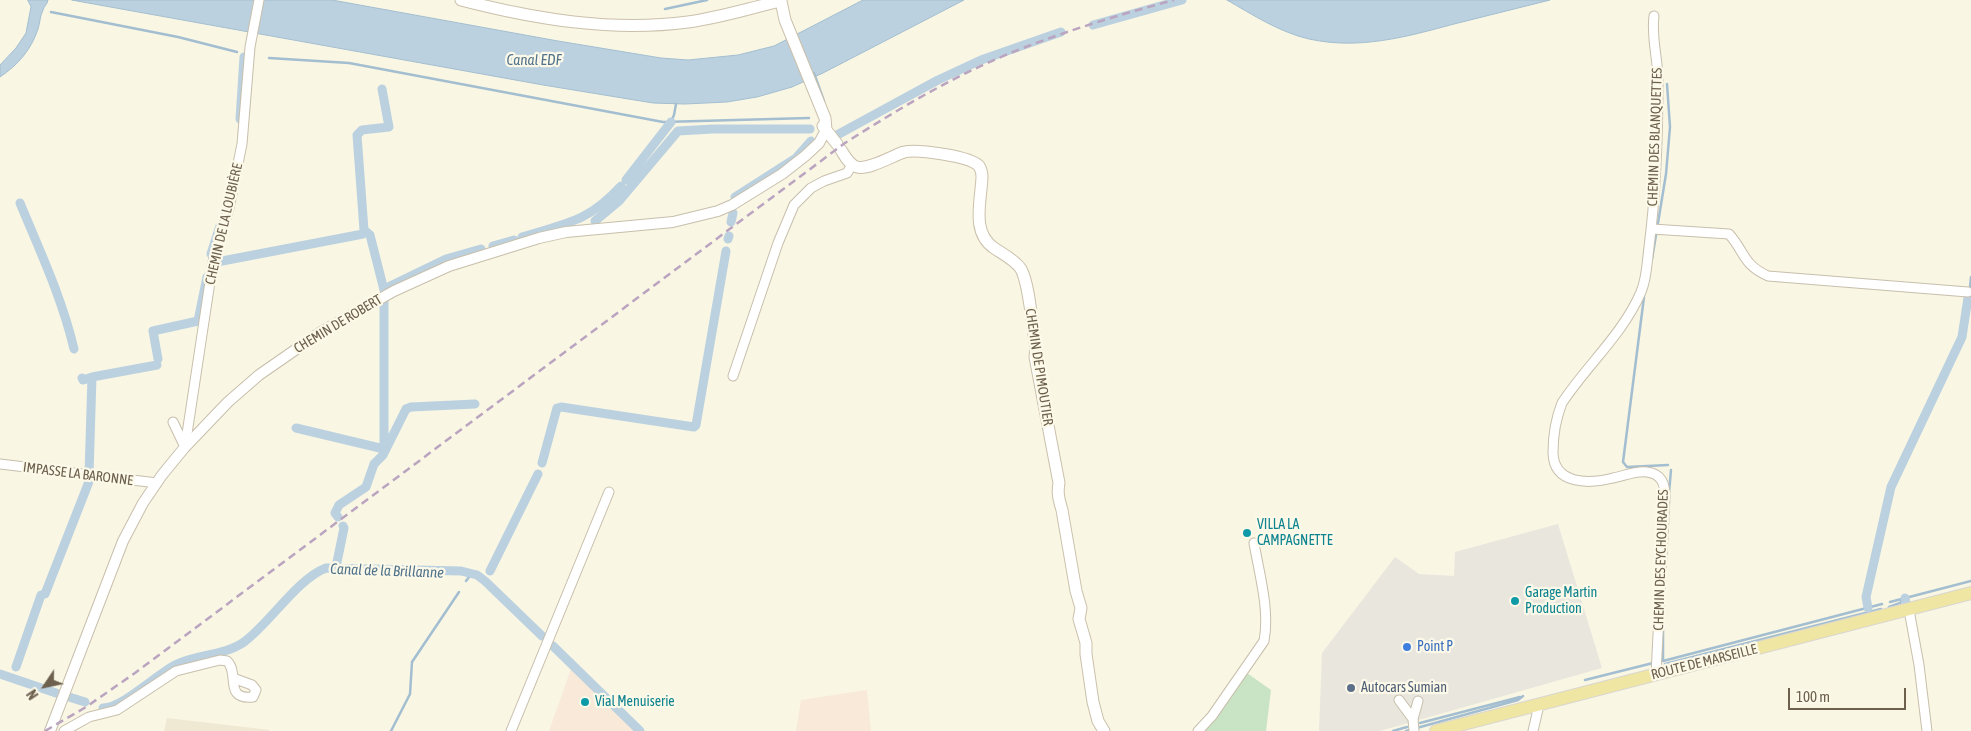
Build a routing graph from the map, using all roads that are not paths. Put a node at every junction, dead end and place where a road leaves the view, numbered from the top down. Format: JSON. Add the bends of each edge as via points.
{"nodes":[{"id":1,"x":259,"y":0,"type":"edge"},
{"id":2,"x":461,"y":0,"type":"edge"},
{"id":3,"x":782,"y":0,"type":"edge"},
{"id":4,"x":1654,"y":16,"type":"dead end"},
{"id":5,"x":822,"y":131,"type":"junction"},
{"id":6,"x":852,"y":165,"type":"junction"},
{"id":7,"x":1652,"y":229,"type":"junction"},
{"id":8,"x":1968,"y":292,"type":"dead end"},
{"id":9,"x":734,"y":376,"type":"dead end"},
{"id":10,"x":173,"y":422,"type":"dead end"},
{"id":11,"x":185,"y":447,"type":"junction"},
{"id":12,"x":0,"y":464,"type":"edge"},
{"id":13,"x":156,"y":483,"type":"junction"},
{"id":14,"x":609,"y":492,"type":"dead end"},
{"id":15,"x":1254,"y":543,"type":"dead end"},
{"id":16,"x":1971,"y":594,"type":"edge"},
{"id":17,"x":1909,"y":610,"type":"junction"},
{"id":18,"x":1656,"y":674,"type":"junction"},
{"id":19,"x":233,"y":678,"type":"junction"},
{"id":20,"x":1399,"y":700,"type":"dead end"},
{"id":21,"x":1418,"y":701,"type":"dead end"},
{"id":22,"x":1539,"y":705,"type":"junction"},
{"id":23,"x":1413,"y":719,"type":"junction"},
{"id":24,"x":50,"y":731,"type":"edge"},
{"id":25,"x":64,"y":731,"type":"edge"},
{"id":26,"x":511,"y":731,"type":"edge"},
{"id":27,"x":1104,"y":731,"type":"edge"},
{"id":28,"x":1198,"y":731,"type":"edge"},
{"id":29,"x":1414,"y":731,"type":"edge"},
{"id":30,"x":1436,"y":731,"type":"edge"},
{"id":31,"x":1533,"y":731,"type":"edge"},
{"id":32,"x":1927,"y":731,"type":"edge"}],
"edges":[{"from":1,"to":11,"type":"street","name":"CHEMIN DE LA LOUBIÈRE","via":[[250,47],[242,144],[232,197],[213,262]]},
{"from":2,"to":3,"type":"main road","via":[[552,18],[628,27],[689,22]]},
{"from":3,"to":5,"type":"main road","via":[[784,20],[826,122]]},
{"from":4,"to":7,"type":"street","name":"CHEMIN DES BLANQUETTES","via":[[1658,80]]},
{"from":5,"to":6,"type":"main road"},
{"from":5,"to":11,"type":"street","name":"CHEMIN DE ROBERT","via":[[819,143],[812,149],[782,174],[732,206],[673,222],[558,234],[450,266],[405,286],[283,357],[228,402]]},
{"from":6,"to":9,"type":"street","via":[[847,173],[811,188],[794,205],[778,243]]},
{"from":6,"to":27,"type":"main road","name":"CHEMIN DE PIMOUTIER","via":[[865,167],[904,152],[916,151],[967,161],[981,170],[981,235],[1020,267],[1025,282],[1036,348],[1034,357],[1059,483],[1058,499],[1081,608],[1079,623],[1086,643],[1096,714]]},
{"from":7,"to":8,"type":"street","via":[[1724,232],[1731,236],[1752,267],[1768,276]]},
{"from":7,"to":18,"type":"street","name":"CHEMIN DES EYCHOURADES","via":[[1642,290],[1624,323],[1562,403],[1553,452],[1557,470],[1573,480],[1606,480],[1645,471],[1663,482],[1665,497]]},
{"from":10,"to":11,"type":"street"},
{"from":11,"to":13,"type":"street","name":"CHEMIN DE ROBERT"},
{"from":12,"to":13,"type":"street","name":"IMPASSE LA BARONNE"},
{"from":13,"to":24,"type":"street","name":"CHEMIN DE ROBERT","via":[[123,541]]},
{"from":14,"to":26,"type":"street"},
{"from":15,"to":28,"type":"street","via":[[1264,609],[1264,641]]},
{"from":16,"to":17,"type":"main road","name":"ROUTE DE MARSEILLE"},
{"from":17,"to":18,"type":"main road","name":"ROUTE DE MARSEILLE"},
{"from":17,"to":32,"type":"street","via":[[1920,665]]},
{"from":18,"to":22,"type":"main road","name":"ROUTE DE MARSEILLE"},
{"from":19,"to":19,"type":"street","via":[[235,692],[252,698],[256,690],[253,686]]},
{"from":19,"to":25,"type":"street","via":[[230,665],[225,660],[179,670],[117,710],[90,716]]},
{"from":20,"to":23,"type":"street"},
{"from":21,"to":23,"type":"street"},
{"from":22,"to":30,"type":"main road","name":"ROUTE DE MARSEILLE"},
{"from":22,"to":31,"type":"street"},
{"from":23,"to":29,"type":"street"}]}
